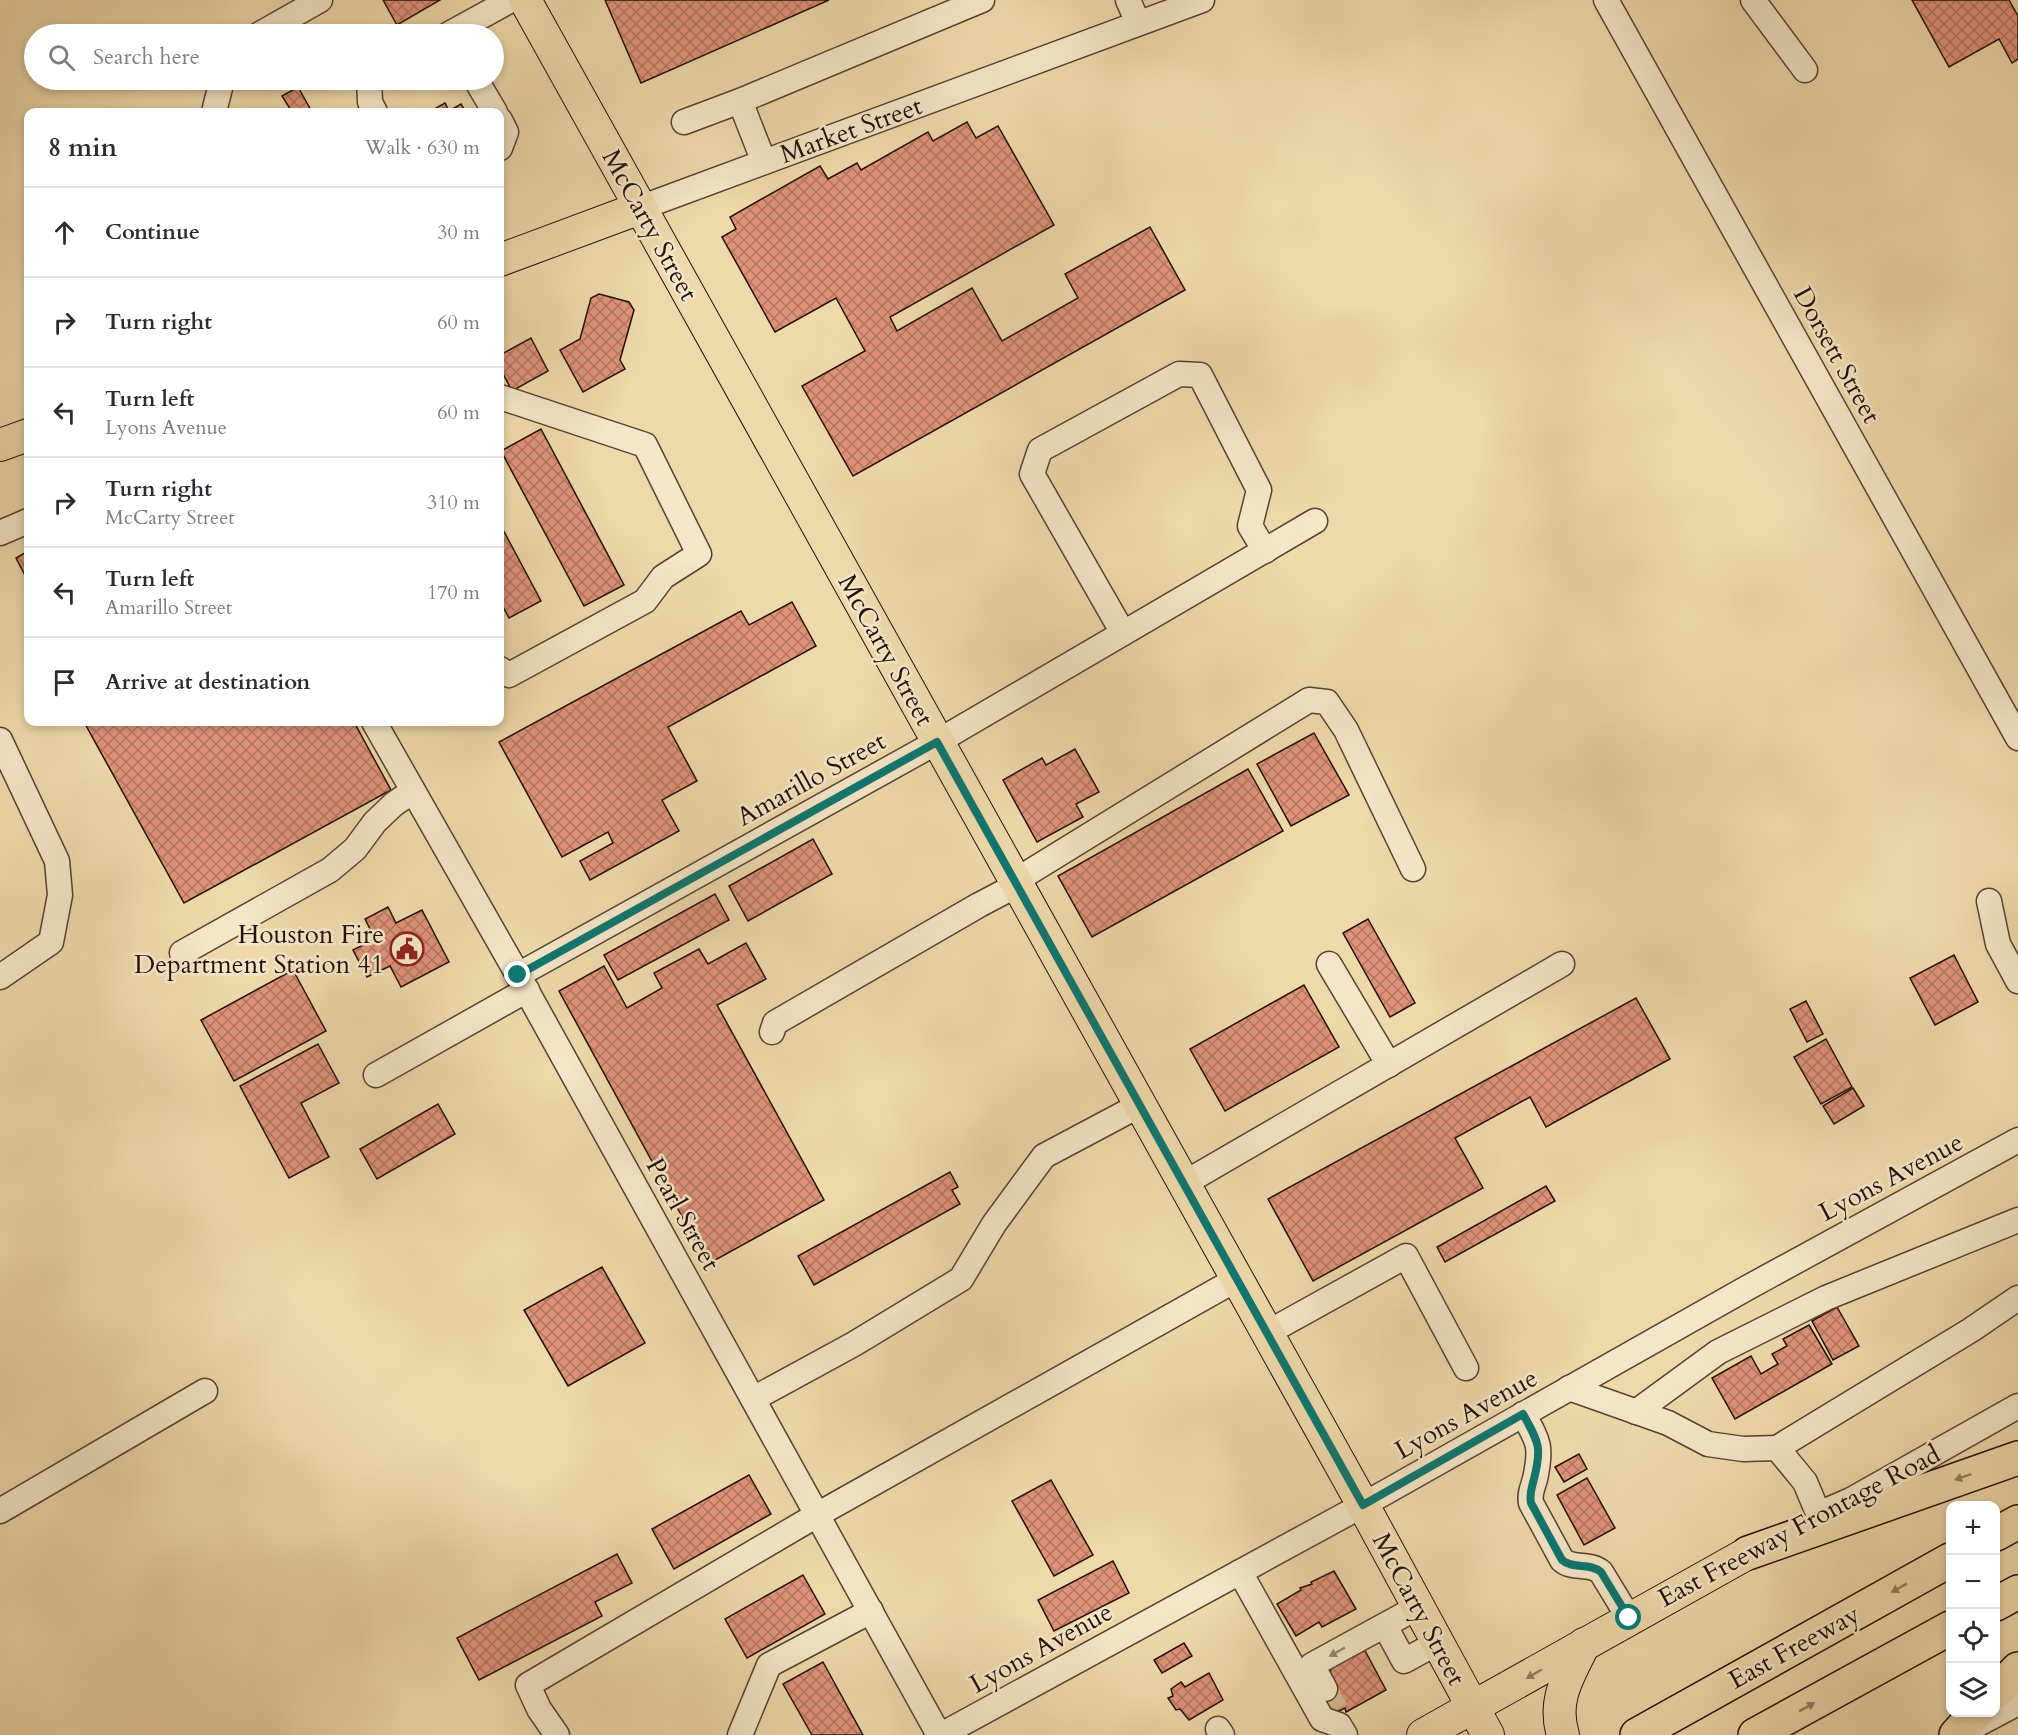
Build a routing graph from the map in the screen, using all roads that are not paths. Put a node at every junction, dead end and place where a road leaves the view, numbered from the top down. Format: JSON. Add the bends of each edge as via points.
{"nodes":[{"id":1,"x":320,"y":0,"type":"edge"},
{"id":2,"x":511,"y":0,"type":"edge"},
{"id":3,"x":525,"y":0,"type":"edge"},
{"id":4,"x":982,"y":0,"type":"edge"},
{"id":5,"x":1128,"y":0,"type":"edge"},
{"id":6,"x":1202,"y":0,"type":"edge"},
{"id":7,"x":1605,"y":0,"type":"edge"},
{"id":8,"x":1753,"y":0,"type":"edge"},
{"id":9,"x":1138,"y":23,"type":"junction"},
{"id":10,"x":278,"y":24,"type":"edge"},
{"id":11,"x":468,"y":24,"type":"edge"},
{"id":12,"x":1805,"y":70,"type":"dead end"},
{"id":13,"x":220,"y":90,"type":"edge"},
{"id":14,"x":369,"y":90,"type":"edge"},
{"id":15,"x":482,"y":90,"type":"edge"},
{"id":16,"x":740,"y":101,"type":"junction"},
{"id":17,"x":215,"y":108,"type":"edge"},
{"id":18,"x":373,"y":108,"type":"edge"},
{"id":19,"x":493,"y":108,"type":"edge"},
{"id":20,"x":684,"y":122,"type":"dead end"},
{"id":21,"x":764,"y":162,"type":"junction"},
{"id":22,"x":640,"y":208,"type":"junction"},
{"id":23,"x":504,"y":259,"type":"edge"},
{"id":24,"x":504,"y":399,"type":"edge"},
{"id":25,"x":24,"y":436,"type":"edge"},
{"id":26,"x":0,"y":445,"type":"edge"},
{"id":27,"x":1315,"y":521,"type":"dead end"},
{"id":28,"x":24,"y":523,"type":"edge"},
{"id":29,"x":0,"y":533,"type":"edge"},
{"id":30,"x":1265,"y":551,"type":"junction"},
{"id":31,"x":1124,"y":633,"type":"junction"},
{"id":32,"x":504,"y":672,"type":"edge"},
{"id":33,"x":376,"y":726,"type":"edge"},
{"id":34,"x":2018,"y":738,"type":"edge"},
{"id":35,"x":0,"y":740,"type":"edge"},
{"id":36,"x":937,"y":742,"type":"junction"},
{"id":37,"x":413,"y":791,"type":"junction"},
{"id":38,"x":1413,"y":869,"type":"dead end"},
{"id":39,"x":1016,"y":883,"type":"junction"},
{"id":40,"x":1989,"y":901,"type":"dead end"},
{"id":41,"x":182,"y":953,"type":"dead end"},
{"id":42,"x":1329,"y":964,"type":"dead end"},
{"id":43,"x":1562,"y":964,"type":"dead end"},
{"id":44,"x":0,"y":977,"type":"edge"},
{"id":45,"x":2018,"y":981,"type":"edge"},
{"id":46,"x":522,"y":982,"type":"junction"},
{"id":47,"x":772,"y":1032,"type":"dead end"},
{"id":48,"x":1389,"y":1065,"type":"junction"},
{"id":49,"x":376,"y":1075,"type":"dead end"},
{"id":50,"x":1140,"y":1105,"type":"junction"},
{"id":51,"x":2018,"y":1140,"type":"edge"},
{"id":52,"x":1183,"y":1184,"type":"junction"},
{"id":53,"x":2018,"y":1220,"type":"edge"},
{"id":54,"x":1237,"y":1279,"type":"junction"},
{"id":55,"x":2018,"y":1298,"type":"edge"},
{"id":56,"x":1267,"y":1333,"type":"junction"},
{"id":57,"x":1466,"y":1368,"type":"dead end"},
{"id":58,"x":1569,"y":1388,"type":"junction"},
{"id":59,"x":205,"y":1391,"type":"dead end"},
{"id":60,"x":753,"y":1399,"type":"junction"},
{"id":61,"x":2018,"y":1407,"type":"edge"},
{"id":62,"x":1636,"y":1412,"type":"junction"},
{"id":63,"x":1523,"y":1414,"type":"junction"},
{"id":64,"x":1777,"y":1448,"type":"junction"},
{"id":65,"x":2018,"y":1458,"type":"edge"},
{"id":66,"x":1363,"y":1505,"type":"junction"},
{"id":67,"x":0,"y":1511,"type":"edge"},
{"id":68,"x":1818,"y":1514,"type":"junction"},
{"id":69,"x":817,"y":1515,"type":"junction"},
{"id":70,"x":2018,"y":1522,"type":"edge"},
{"id":71,"x":2000,"y":1531,"type":"edge"},
{"id":72,"x":1748,"y":1553,"type":"junction"},
{"id":73,"x":1946,"y":1562,"type":"edge"},
{"id":74,"x":1240,"y":1572,"type":"junction"},
{"id":75,"x":2018,"y":1592,"type":"edge"},
{"id":76,"x":2000,"y":1601,"type":"edge"},
{"id":77,"x":1418,"y":1607,"type":"junction"},
{"id":78,"x":871,"y":1611,"type":"junction"},
{"id":79,"x":1629,"y":1618,"type":"junction"},
{"id":80,"x":1385,"y":1626,"type":"junction"},
{"id":81,"x":1946,"y":1631,"type":"edge"},
{"id":82,"x":1437,"y":1643,"type":"junction"},
{"id":83,"x":1584,"y":1644,"type":"junction"},
{"id":84,"x":2018,"y":1669,"type":"edge"},
{"id":85,"x":1305,"y":1670,"type":"junction"},
{"id":86,"x":2000,"y":1687,"type":"edge"},
{"id":87,"x":1325,"y":1689,"type":"tunnel mouth"},
{"id":88,"x":2018,"y":1703,"type":"edge"},
{"id":89,"x":1973,"y":1717,"type":"edge"},
{"id":90,"x":1480,"y":1722,"type":"edge"},
{"id":91,"x":1340,"y":1724,"type":"edge"},
{"id":92,"x":557,"y":1735,"type":"edge"},
{"id":93,"x":740,"y":1735,"type":"edge"},
{"id":94,"x":940,"y":1735,"type":"edge"},
{"id":95,"x":1423,"y":1735,"type":"edge"},
{"id":96,"x":1563,"y":1735,"type":"edge"},
{"id":97,"x":1637,"y":1735,"type":"edge"},
{"id":98,"x":1755,"y":1735,"type":"edge"},
{"id":99,"x":1957,"y":1735,"type":"edge"}],
"edges":[{"from":1,"to":10,"type":"street"},
{"from":2,"to":11,"type":"street"},
{"from":3,"to":22,"type":"main road","name":"McCarty Street"},
{"from":4,"to":16,"type":"street"},
{"from":5,"to":9,"type":"street"},
{"from":6,"to":9,"type":"street","name":"Market Street"},
{"from":7,"to":34,"type":"street","name":"Dorsett Street"},
{"from":8,"to":12,"type":"street"},
{"from":9,"to":21,"type":"street","name":"Market Street"},
{"from":13,"to":17,"type":"street"},
{"from":14,"to":18,"type":"street"},
{"from":15,"to":19,"type":"street"},
{"from":16,"to":20,"type":"street"},
{"from":16,"to":21,"type":"street"},
{"from":21,"to":22,"type":"street","name":"Market Street"},
{"from":22,"to":23,"type":"main road","name":"Market Street"},
{"from":22,"to":36,"type":"main road","name":"McCarty Street"},
{"from":24,"to":32,"type":"street","via":[[645,445],[699,554],[663,577],[645,601],[509,675]]},
{"from":25,"to":26,"type":"main road"},
{"from":27,"to":30,"type":"street","name":"Amarillo Street"},
{"from":28,"to":29,"type":"street"},
{"from":30,"to":31,"type":"street","name":"Amarillo Street"},
{"from":30,"to":31,"type":"street","via":[[1250,526],[1259,490],[1200,375],[1179,374],[1040,450],[1032,474]]},
{"from":31,"to":36,"type":"street","name":"Amarillo Street"},
{"from":33,"to":37,"type":"street","name":"Pearl Street"},
{"from":35,"to":44,"type":"street","via":[[57,861],[60,895],[51,942]]},
{"from":36,"to":39,"type":"main road","name":"McCarty Street"},
{"from":36,"to":46,"type":"street","name":"Amarillo Street"},
{"from":37,"to":41,"type":"street","via":[[375,822],[355,849],[330,870]]},
{"from":37,"to":46,"type":"street","name":"Pearl Street"},
{"from":38,"to":39,"type":"street","via":[[1346,730],[1327,702],[1309,700]]},
{"from":39,"to":47,"type":"street","via":[[775,1023]]},
{"from":39,"to":50,"type":"main road","name":"McCarty Street"},
{"from":40,"to":45,"type":"street","via":[[1998,944]]},
{"from":42,"to":48,"type":"street"},
{"from":43,"to":48,"type":"street"},
{"from":46,"to":49,"type":"street","name":"Amarillo Street"},
{"from":46,"to":60,"type":"street","name":"Pearl Street"},
{"from":48,"to":52,"type":"street"},
{"from":50,"to":52,"type":"main road","name":"McCarty Street"},
{"from":50,"to":60,"type":"street","via":[[1044,1156],[994,1224],[960,1280]]},
{"from":51,"to":58,"type":"street","name":"Lyons Avenue"},
{"from":52,"to":54,"type":"main road","name":"McCarty Street"},
{"from":53,"to":62,"type":"street","via":[[1826,1298],[1718,1352]]},
{"from":54,"to":56,"type":"main road","name":"McCarty Street"},
{"from":54,"to":69,"type":"street"},
{"from":55,"to":64,"type":"street"},
{"from":56,"to":57,"type":"street","via":[[1406,1256]]},
{"from":56,"to":66,"type":"main road","name":"McCarty Street"},
{"from":58,"to":62,"type":"street"},
{"from":58,"to":63,"type":"street","name":"Lyons Avenue"},
{"from":59,"to":67,"type":"street"},
{"from":60,"to":69,"type":"street","name":"Pearl Street"},
{"from":61,"to":68,"type":"street","name":"East Freeway Frontage Road","via":[[1851,1500]]},
{"from":62,"to":64,"type":"street","via":[[1708,1444]]},
{"from":63,"to":66,"type":"street","name":"Lyons Avenue"},
{"from":63,"to":79,"type":"street","via":[[1540,1456],[1531,1503],[1562,1560],[1601,1572]]},
{"from":64,"to":68,"type":"street","via":[[1805,1482]]},
{"from":65,"to":72,"type":"highway","one_way":true},
{"from":66,"to":74,"type":"street","name":"Lyons Avenue"},
{"from":66,"to":77,"type":"main road","name":"McCarty Street"},
{"from":68,"to":72,"type":"street","name":"East Freeway Frontage Road"},
{"from":69,"to":78,"type":"street","name":"Pearl Street"},
{"from":69,"to":92,"type":"street","via":[[528,1685]]},
{"from":70,"to":71,"type":"highway"},
{"from":72,"to":79,"type":"main road","name":"East Freeway Frontage Road"},
{"from":73,"to":97,"type":"highway","name":"East Freeway","one_way":true},
{"from":74,"to":85,"type":"street"},
{"from":74,"to":94,"type":"street","name":"Lyons Avenue"},
{"from":75,"to":76,"type":"highway"},
{"from":77,"to":80,"type":"street"},
{"from":77,"to":82,"type":"main road","name":"McCarty Street"},
{"from":78,"to":93,"type":"street","via":[[769,1665]]},
{"from":78,"to":94,"type":"street","name":"Pearl Street"},
{"from":79,"to":83,"type":"main road","name":"East Freeway Frontage Road"},
{"from":80,"to":82,"type":"street","via":[[1404,1661]]},
{"from":80,"to":85,"type":"street","one_way":true},
{"from":98,"to":81,"type":"highway","one_way":true},
{"from":82,"to":90,"type":"main road","name":"McCarty Street"},
{"from":83,"to":90,"type":"main road","name":"East Freeway Frontage Road","one_way":true},
{"from":83,"to":96,"type":"main road","via":[[1559,1702]]},
{"from":84,"to":86,"type":"highway"},
{"from":85,"to":87,"type":"street"},
{"from":85,"to":91,"type":"street","via":[[1322,1719]]},
{"from":88,"to":99,"type":"street"},
{"from":89,"to":99,"type":"highway"},
{"from":90,"to":95,"type":"main road","name":"East Freeway Frontage Road"}]}
